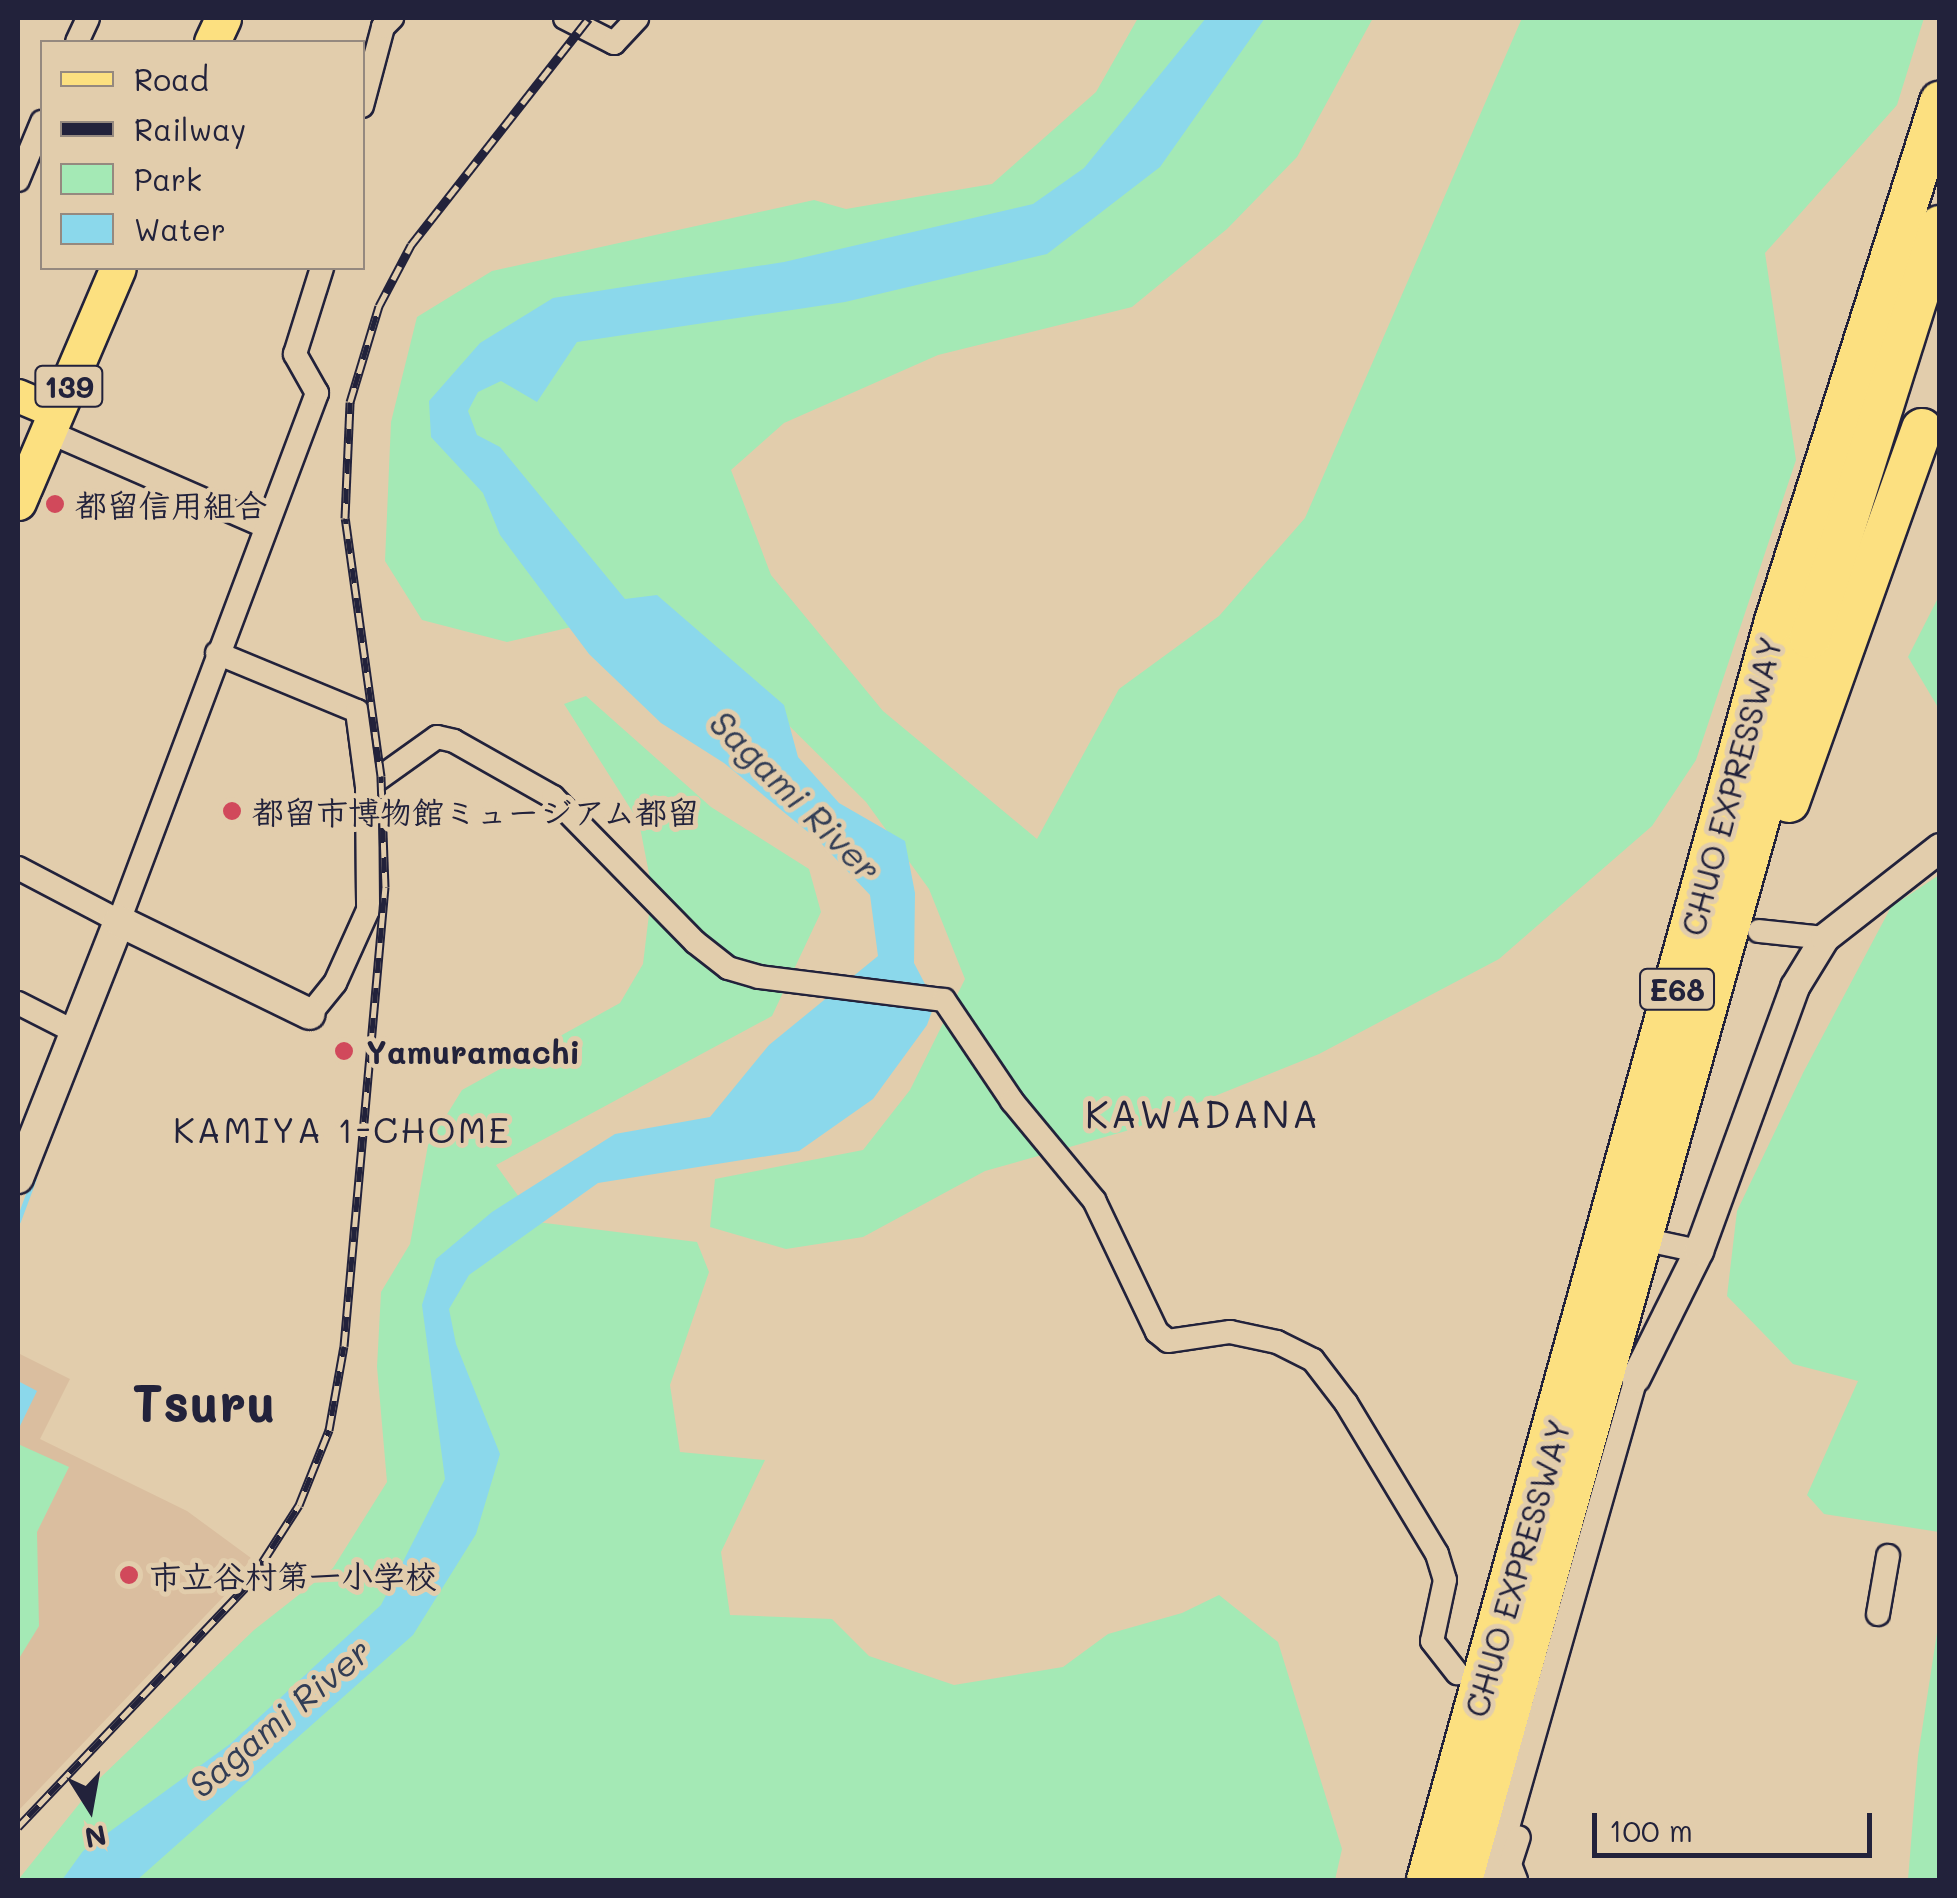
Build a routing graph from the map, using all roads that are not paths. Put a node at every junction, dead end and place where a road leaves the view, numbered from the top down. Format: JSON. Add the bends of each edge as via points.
{"nodes":[{"id":1,"x":392,"y":18,"type":"edge"},
{"id":2,"x":565,"y":18,"type":"edge"},
{"id":3,"x":637,"y":18,"type":"edge"},
{"id":4,"x":365,"y":95,"type":"edge"},
{"id":5,"x":1940,"y":102,"type":"edge"},
{"id":6,"x":40,"y":127,"type":"edge"},
{"id":7,"x":18,"y":180,"type":"edge"},
{"id":8,"x":1940,"y":226,"type":"edge"},
{"id":9,"x":117,"y":270,"type":"edge"},
{"id":10,"x":321,"y":270,"type":"edge"},
{"id":11,"x":18,"y":396,"type":"edge"},
{"id":12,"x":54,"y":423,"type":"junction"},
{"id":13,"x":1922,"y":430,"type":"dead end"},
{"id":14,"x":18,"y":502,"type":"edge"},
{"id":15,"x":266,"y":527,"type":"junction"},
{"id":16,"x":217,"y":653,"type":"junction"},
{"id":17,"x":367,"y":787,"type":"junction"},
{"id":18,"x":1940,"y":848,"type":"edge"},
{"id":19,"x":18,"y":868,"type":"edge"},
{"id":20,"x":118,"y":921,"type":"junction"},
{"id":21,"x":1825,"y":938,"type":"junction"},
{"id":22,"x":1742,"y":939,"type":"junction"},
{"id":23,"x":18,"y":1004,"type":"edge"},
{"id":24,"x":310,"y":1014,"type":"joint"},
{"id":25,"x":76,"y":1032,"type":"junction"},
{"id":26,"x":18,"y":1178,"type":"edge"},
{"id":27,"x":1662,"y":1243,"type":"dead end"},
{"id":28,"x":1699,"y":1251,"type":"junction"},
{"id":29,"x":1636,"y":1378,"type":"joint"},
{"id":30,"x":1888,"y":1556,"type":"dead end"},
{"id":31,"x":1878,"y":1614,"type":"dead end"},
{"id":32,"x":1457,"y":1673,"type":"dead end"},
{"id":33,"x":1526,"y":1752,"type":"junction"},
{"id":34,"x":1427,"y":1880,"type":"edge"},
{"id":35,"x":1462,"y":1880,"type":"edge"},
{"id":36,"x":1493,"y":1880,"type":"edge"},
{"id":37,"x":1516,"y":1880,"type":"edge"}],
"edges":[{"from":1,"to":4,"type":"street","via":[[383,27]]},
{"from":2,"to":3,"type":"street","via":[[614,43]]},
{"from":5,"to":34,"type":"highway","name":"CHUO EXPRESSWAY","number":"E68","via":[[1775,621]]},
{"from":6,"to":7,"type":"street"},
{"from":8,"to":22,"type":"highway","name":"CHUO EXPRESSWAY","number":"E68","via":[[1810,638]]},
{"from":9,"to":12,"type":"highway","number":"139"},
{"from":10,"to":15,"type":"street","via":[[295,354],[317,393]]},
{"from":11,"to":12,"type":"main road"},
{"from":12,"to":14,"type":"highway","number":"139"},
{"from":12,"to":15,"type":"street"},
{"from":13,"to":22,"type":"highway"},
{"from":15,"to":16,"type":"street"},
{"from":16,"to":17,"type":"street","via":[[357,711]]},
{"from":16,"to":20,"type":"street"},
{"from":17,"to":24,"type":"street","via":[[368,910],[350,956]]},
{"from":17,"to":32,"type":"street","via":[[437,737],[454,741],[553,797],[728,968],[934,996],[950,1004],[1012,1102],[1075,1170],[1157,1332],[1168,1341],[1230,1332],[1277,1342],[1312,1360],[1346,1403],[1437,1554],[1444,1580],[1432,1641]]},
{"from":18,"to":21,"type":"street"},
{"from":19,"to":20,"type":"street"},
{"from":20,"to":24,"type":"main road"},
{"from":20,"to":25,"type":"main road"},
{"from":21,"to":22,"type":"street"},
{"from":21,"to":28,"type":"street","via":[[1795,987]]},
{"from":22,"to":35,"type":"highway","name":"CHUO EXPRESSWAY","number":"E68"},
{"from":23,"to":25,"type":"street"},
{"from":25,"to":26,"type":"main road"},
{"from":27,"to":28,"type":"street"},
{"from":28,"to":29,"type":"street"},
{"from":29,"to":33,"type":"street"},
{"from":30,"to":31,"type":"street"},
{"from":33,"to":36,"type":"street"},
{"from":33,"to":37,"type":"street","via":[[1532,1796],[1510,1864]]}]}
